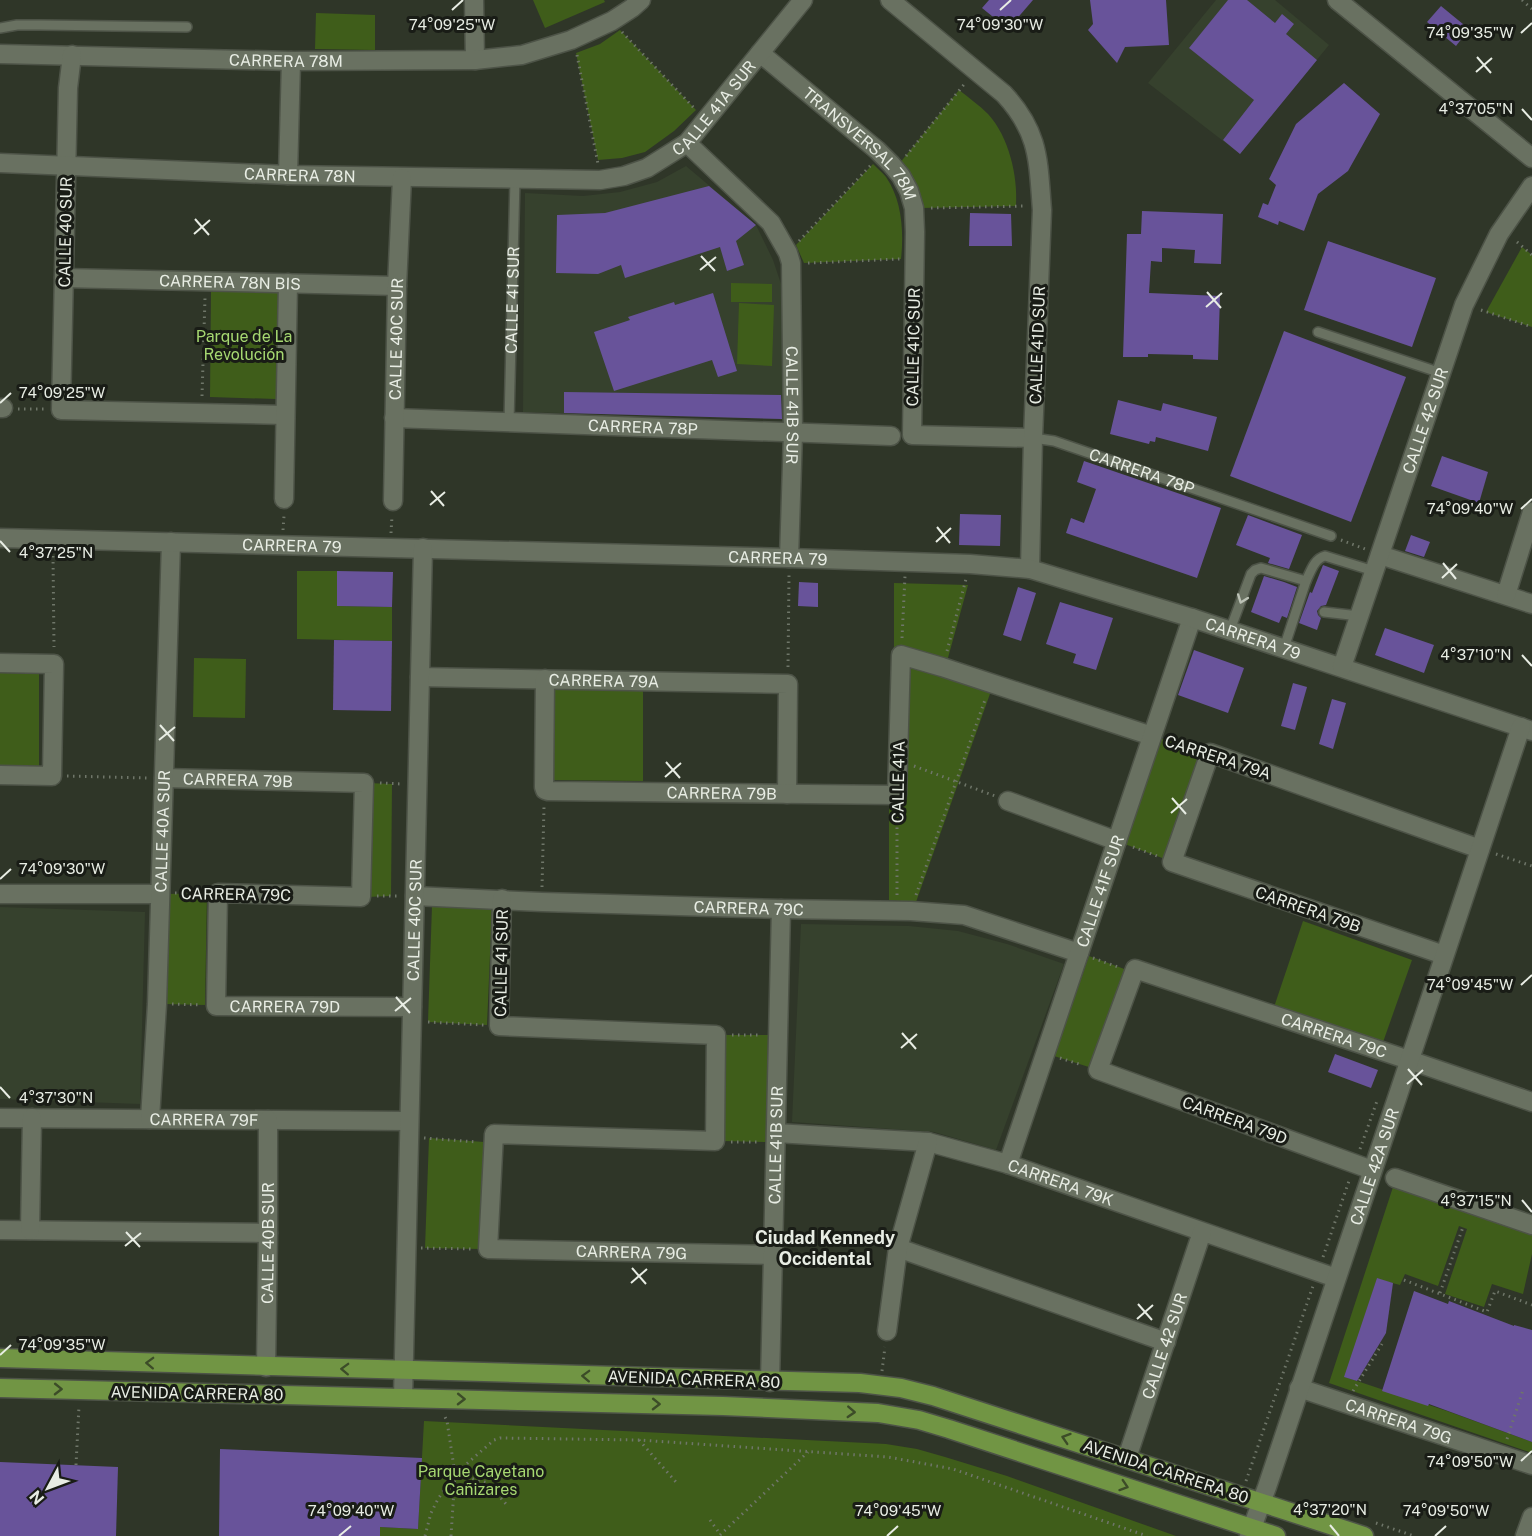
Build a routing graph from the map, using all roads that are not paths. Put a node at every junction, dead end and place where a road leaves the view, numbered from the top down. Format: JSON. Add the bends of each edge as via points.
{"nodes":[{"id":1,"x":474,"y":0,"type":"edge"},
{"id":2,"x":642,"y":0,"type":"edge"},
{"id":3,"x":803,"y":0,"type":"edge"},
{"id":4,"x":890,"y":0,"type":"edge"},
{"id":5,"x":1337,"y":0,"type":"edge"},
{"id":6,"x":187,"y":27,"type":"dead end"},
{"id":7,"x":0,"y":28,"type":"edge"},
{"id":8,"x":0,"y":54,"type":"edge"},
{"id":9,"x":760,"y":54,"type":"junction"},
{"id":10,"x":72,"y":55,"type":"junction"},
{"id":11,"x":475,"y":60,"type":"junction"},
{"id":12,"x":291,"y":62,"type":"junction"},
{"id":13,"x":687,"y":143,"type":"junction"},
{"id":14,"x":1532,"y":158,"type":"edge"},
{"id":15,"x":0,"y":163,"type":"edge"},
{"id":16,"x":66,"y":165,"type":"junction"},
{"id":17,"x":288,"y":175,"type":"junction"},
{"id":18,"x":402,"y":178,"type":"junction"},
{"id":19,"x":515,"y":179,"type":"junction"},
{"id":20,"x":600,"y":180,"type":"joint"},
{"id":21,"x":1532,"y":186,"type":"edge"},
{"id":22,"x":915,"y":258,"type":"joint"},
{"id":23,"x":64,"y":278,"type":"junction"},
{"id":24,"x":288,"y":283,"type":"junction"},
{"id":25,"x":397,"y":286,"type":"junction"},
{"id":26,"x":1318,"y":332,"type":"dead end"},
{"id":27,"x":1441,"y":373,"type":"junction"},
{"id":28,"x":285,"y":415,"type":"junction"},
{"id":29,"x":394,"y":418,"type":"junction"},
{"id":30,"x":509,"y":422,"type":"junction"},
{"id":31,"x":793,"y":433,"type":"junction"},
{"id":32,"x":912,"y":435,"type":"joint"},
{"id":33,"x":891,"y":436,"type":"dead end"},
{"id":34,"x":1033,"y":438,"type":"junction"},
{"id":35,"x":284,"y":499,"type":"dead end"},
{"id":36,"x":393,"y":501,"type":"dead end"},
{"id":37,"x":1532,"y":512,"type":"edge"},
{"id":38,"x":1331,"y":536,"type":"road end"},
{"id":39,"x":0,"y":538,"type":"edge"},
{"id":40,"x":171,"y":542,"type":"junction"},
{"id":41,"x":423,"y":548,"type":"junction"},
{"id":42,"x":1373,"y":558,"type":"junction"},
{"id":43,"x":789,"y":565,"type":"junction"},
{"id":44,"x":1030,"y":569,"type":"junction"},
{"id":45,"x":1306,"y":581,"type":"junction"},
{"id":46,"x":1506,"y":595,"type":"junction"},
{"id":47,"x":1532,"y":604,"type":"edge"},
{"id":48,"x":1324,"y":612,"type":"dead end"},
{"id":49,"x":1359,"y":616,"type":"junction"},
{"id":50,"x":1192,"y":618,"type":"junction"},
{"id":51,"x":1230,"y":630,"type":"junction"},
{"id":52,"x":1284,"y":648,"type":"junction"},
{"id":53,"x":902,"y":655,"type":"joint"},
{"id":54,"x":0,"y":663,"type":"edge"},
{"id":55,"x":1342,"y":667,"type":"junction"},
{"id":56,"x":420,"y":676,"type":"junction"},
{"id":57,"x":545,"y":679,"type":"junction"},
{"id":58,"x":1526,"y":729,"type":"edge"},
{"id":59,"x":1152,"y":736,"type":"junction"},
{"id":60,"x":0,"y":775,"type":"edge"},
{"id":61,"x":164,"y":778,"type":"junction"},
{"id":62,"x":787,"y":794,"type":"junction"},
{"id":63,"x":897,"y":795,"type":"joint"},
{"id":64,"x":1008,"y":801,"type":"road end"},
{"id":65,"x":1117,"y":841,"type":"junction"},
{"id":66,"x":1480,"y":849,"type":"junction"},
{"id":67,"x":1172,"y":862,"type":"joint"},
{"id":68,"x":0,"y":894,"type":"edge"},
{"id":69,"x":160,"y":894,"type":"junction"},
{"id":70,"x":407,"y":896,"type":"junction"},
{"id":71,"x":361,"y":897,"type":"joint"},
{"id":72,"x":502,"y":899,"type":"junction"},
{"id":73,"x":781,"y":909,"type":"junction"},
{"id":74,"x":1079,"y":953,"type":"junction"},
{"id":75,"x":1444,"y":955,"type":"junction"},
{"id":76,"x":216,"y":1006,"type":"joint"},
{"id":77,"x":412,"y":1007,"type":"junction"},
{"id":78,"x":1409,"y":1060,"type":"junction"},
{"id":79,"x":1098,"y":1070,"type":"joint"},
{"id":80,"x":1532,"y":1102,"type":"edge"},
{"id":81,"x":0,"y":1118,"type":"edge"},
{"id":82,"x":32,"y":1118,"type":"junction"},
{"id":83,"x":150,"y":1119,"type":"junction"},
{"id":84,"x":268,"y":1120,"type":"junction"},
{"id":85,"x":409,"y":1121,"type":"junction"},
{"id":86,"x":776,"y":1138,"type":"junction"},
{"id":87,"x":928,"y":1142,"type":"junction"},
{"id":88,"x":1008,"y":1164,"type":"junction"},
{"id":89,"x":1372,"y":1170,"type":"junction"},
{"id":90,"x":1395,"y":1178,"type":"dead end"},
{"id":91,"x":1532,"y":1225,"type":"edge"},
{"id":92,"x":0,"y":1230,"type":"edge"},
{"id":93,"x":30,"y":1230,"type":"junction"},
{"id":94,"x":1202,"y":1232,"type":"junction"},
{"id":95,"x":268,"y":1233,"type":"junction"},
{"id":96,"x":898,"y":1248,"type":"junction"},
{"id":97,"x":488,"y":1249,"type":"joint"},
{"id":98,"x":773,"y":1255,"type":"junction"},
{"id":99,"x":1336,"y":1278,"type":"junction"},
{"id":100,"x":887,"y":1331,"type":"road end"},
{"id":101,"x":1166,"y":1342,"type":"junction"},
{"id":102,"x":0,"y":1358,"type":"edge"},
{"id":103,"x":266,"y":1366,"type":"junction"},
{"id":104,"x":403,"y":1371,"type":"junction"},
{"id":105,"x":770,"y":1382,"type":"junction"},
{"id":106,"x":0,"y":1388,"type":"edge"},
{"id":107,"x":1299,"y":1388,"type":"junction"},
{"id":108,"x":402,"y":1398,"type":"junction"},
{"id":109,"x":1127,"y":1458,"type":"junction"},
{"id":110,"x":1532,"y":1465,"type":"edge"},
{"id":111,"x":1261,"y":1502,"type":"junction"},
{"id":112,"x":1532,"y":1517,"type":"edge"},
{"id":113,"x":1250,"y":1532,"type":"edge"},
{"id":114,"x":1276,"y":1536,"type":"edge"},
{"id":115,"x":1364,"y":1536,"type":"edge"},
{"id":116,"x":1525,"y":1536,"type":"edge"}],
"edges":[{"from":1,"to":11,"type":"street"},
{"from":2,"to":11,"type":"street","name":"CARRERA 78M","via":[[612,21],[571,40],[522,55]]},
{"from":3,"to":9,"type":"street","name":"CALLE 41A SUR"},
{"from":4,"to":34,"type":"street","name":"CALLE 41D SUR","via":[[1004,94],[1025,123],[1038,154],[1042,205]]},
{"from":5,"to":14,"type":"street"},
{"from":6,"to":7,"type":"lane"},
{"from":8,"to":10,"type":"street","name":"CARRERA 78M"},
{"from":9,"to":13,"type":"street","name":"CALLE 41A SUR"},
{"from":9,"to":22,"type":"street","name":"TRANSVERSAL 78M","via":[[901,176],[914,208]]},
{"from":10,"to":12,"type":"street","name":"CARRERA 78M"},
{"from":10,"to":16,"type":"street","name":"CALLE 40 SUR"},
{"from":11,"to":12,"type":"street","name":"CARRERA 78M"},
{"from":12,"to":17,"type":"street"},
{"from":13,"to":20,"type":"street","name":"CALLE 41A SUR","via":[[647,168]]},
{"from":13,"to":31,"type":"street","name":"CALLE 41B SUR","via":[[771,223],[790,258]]},
{"from":15,"to":16,"type":"street","name":"CARRERA 78N"},
{"from":16,"to":17,"type":"street","name":"CARRERA 78N"},
{"from":16,"to":23,"type":"street","name":"CALLE 40 SUR"},
{"from":17,"to":18,"type":"street","name":"CARRERA 78N"},
{"from":18,"to":19,"type":"street","name":"CARRERA 78N"},
{"from":18,"to":25,"type":"street","name":"CALLE 40C SUR"},
{"from":19,"to":20,"type":"street","name":"CARRERA 78N"},
{"from":19,"to":30,"type":"lane","name":"CALLE 41 SUR"},
{"from":21,"to":27,"type":"street","name":"CALLE 42 SUR","via":[[1498,234],[1474,282]]},
{"from":22,"to":32,"type":"street","name":"CALLE 41C SUR"},
{"from":23,"to":24,"type":"street","name":"CARRERA 78N BIS"},
{"from":23,"to":28,"type":"street","name":"CALLE 40 SUR","via":[[61,410]]},
{"from":24,"to":25,"type":"street","name":"CARRERA 78N BIS"},
{"from":24,"to":28,"type":"street"},
{"from":25,"to":29,"type":"street","name":"CALLE 40C SUR"},
{"from":26,"to":27,"type":"lane"},
{"from":27,"to":42,"type":"street","name":"CALLE 42 SUR"},
{"from":28,"to":35,"type":"street"},
{"from":29,"to":30,"type":"street","name":"CARRERA 78P"},
{"from":29,"to":36,"type":"street","name":"CALLE 40C SUR"},
{"from":30,"to":31,"type":"street","name":"CARRERA 78P"},
{"from":31,"to":33,"type":"street","name":"CARRERA 78P"},
{"from":31,"to":43,"type":"street","name":"CALLE 41B SUR"},
{"from":32,"to":34,"type":"street","name":"CARRERA 78P"},
{"from":34,"to":38,"type":"lane","name":"CARRERA 78P","via":[[1054,441]]},
{"from":34,"to":44,"type":"street","name":"CALLE 41D SUR"},
{"from":37,"to":46,"type":"street"},
{"from":39,"to":40,"type":"street","name":"CARRERA 79"},
{"from":40,"to":41,"type":"street","name":"CARRERA 79"},
{"from":40,"to":61,"type":"street","name":"CALLE 40A SUR"},
{"from":41,"to":43,"type":"street","name":"CARRERA 79"},
{"from":41,"to":56,"type":"street","name":"CALLE 40C SUR"},
{"from":42,"to":45,"type":"lane","via":[[1325,556],[1316,561]]},
{"from":42,"to":46,"type":"street"},
{"from":42,"to":49,"type":"street","name":"CALLE 42 SUR"},
{"from":43,"to":44,"type":"street","name":"CARRERA 79","via":[[970,564]]},
{"from":44,"to":50,"type":"street","name":"CARRERA 79"},
{"from":45,"to":51,"type":"lane","one_way":true,"via":[[1261,568],[1254,570]]},
{"from":45,"to":52,"type":"lane","via":[[1302,608]]},
{"from":46,"to":47,"type":"street"},
{"from":48,"to":49,"type":"lane"},
{"from":49,"to":55,"type":"street","name":"CALLE 42 SUR"},
{"from":50,"to":51,"type":"street","name":"CARRERA 79"},
{"from":50,"to":59,"type":"street","name":"CALLE 41F SUR"},
{"from":51,"to":52,"type":"street","name":"CARRERA 79"},
{"from":52,"to":55,"type":"street","name":"CARRERA 79"},
{"from":53,"to":59,"type":"street","name":"CARRERA 79A"},
{"from":53,"to":63,"type":"street","name":"CALLE 41A"},
{"from":54,"to":60,"type":"street","via":[[54,664],[52,776]]},
{"from":55,"to":58,"type":"street","name":"CARRERA 79"},
{"from":56,"to":57,"type":"street","name":"CARRERA 79A"},
{"from":56,"to":70,"type":"street","name":"CALLE 40C SUR"},
{"from":57,"to":62,"type":"street","name":"CARRERA 79A","via":[[788,684]]},
{"from":57,"to":62,"type":"street","name":"CARRERA 79B","via":[[545,790]]},
{"from":58,"to":66,"type":"street","name":"CALLE 42A SUR"},
{"from":59,"to":65,"type":"street","name":"CALLE 41F SUR"},
{"from":61,"to":69,"type":"street","name":"CALLE 40A SUR"},
{"from":61,"to":71,"type":"street","name":"CARRERA 79B","via":[[364,783]]},
{"from":62,"to":63,"type":"street","name":"CARRERA 79B"},
{"from":64,"to":65,"type":"street"},
{"from":65,"to":74,"type":"street","name":"CALLE 41F SUR"},
{"from":66,"to":67,"type":"street","name":"CARRERA 79A","via":[[1210,753]]},
{"from":66,"to":75,"type":"street","name":"CALLE 42A SUR"},
{"from":67,"to":75,"type":"street","name":"CARRERA 79B"},
{"from":68,"to":69,"type":"street","name":"CARRERA 79C"},
{"from":69,"to":83,"type":"street","name":"CALLE 40A SUR"},
{"from":70,"to":72,"type":"street","name":"CARRERA 79C"},
{"from":70,"to":77,"type":"street","name":"CALLE 40C SUR"},
{"from":71,"to":76,"type":"street","name":"CARRERA 79C","via":[[218,893]]},
{"from":72,"to":73,"type":"street","name":"CARRERA 79C"},
{"from":72,"to":97,"type":"street","name":"CALLE 41 SUR","via":[[499,1026],[717,1035],[715,1142],[494,1138]]},
{"from":73,"to":74,"type":"street","name":"CARRERA 79C","via":[[904,910],[964,915]]},
{"from":73,"to":86,"type":"street","name":"CALLE 41B SUR"},
{"from":74,"to":88,"type":"street","name":"CALLE 41F SUR"},
{"from":75,"to":78,"type":"street","name":"CALLE 42A SUR"},
{"from":76,"to":77,"type":"street","name":"CARRERA 79D"},
{"from":77,"to":85,"type":"street","name":"CALLE 40C SUR"},
{"from":78,"to":79,"type":"street","name":"CARRERA 79C","via":[[1134,971]]},
{"from":78,"to":80,"type":"street","name":"CARRERA 79C"},
{"from":78,"to":89,"type":"street","name":"CALLE 42A SUR"},
{"from":79,"to":89,"type":"street","name":"CARRERA 79D"},
{"from":81,"to":82,"type":"street","name":"CARRERA 79F"},
{"from":82,"to":83,"type":"street","name":"CARRERA 79F"},
{"from":82,"to":93,"type":"street"},
{"from":83,"to":84,"type":"street","name":"CARRERA 79F"},
{"from":84,"to":85,"type":"street","name":"CARRERA 79F"},
{"from":84,"to":95,"type":"street","name":"CALLE 40B SUR"},
{"from":85,"to":104,"type":"street","name":"CALLE 40C SUR"},
{"from":86,"to":87,"type":"street","name":"CARRERA 79K"},
{"from":86,"to":98,"type":"street","name":"CALLE 41B SUR"},
{"from":87,"to":88,"type":"street","name":"CARRERA 79K"},
{"from":87,"to":96,"type":"street"},
{"from":88,"to":94,"type":"street","name":"CARRERA 79K"},
{"from":89,"to":99,"type":"street","name":"CALLE 42A SUR"},
{"from":90,"to":91,"type":"street"},
{"from":92,"to":93,"type":"street"},
{"from":93,"to":95,"type":"street"},
{"from":94,"to":99,"type":"street","name":"CARRERA 79K"},
{"from":94,"to":101,"type":"street","name":"CALLE 42 SUR"},
{"from":95,"to":103,"type":"street","name":"CALLE 40B SUR"},
{"from":96,"to":100,"type":"street"},
{"from":96,"to":101,"type":"street"},
{"from":97,"to":98,"type":"street","name":"CARRERA 79G"},
{"from":98,"to":105,"type":"street","name":"CALLE 41B SUR"},
{"from":99,"to":107,"type":"street","name":"CALLE 42A SUR"},
{"from":101,"to":109,"type":"street","name":"CALLE 42 SUR"},
{"from":103,"to":102,"type":"main road","name":"AVENIDA CARRERA 80","one_way":true},
{"from":104,"to":103,"type":"main road","name":"AVENIDA CARRERA 80","one_way":true},
{"from":105,"to":104,"type":"main road","name":"AVENIDA CARRERA 80","one_way":true},
{"from":104,"to":108,"type":"street","name":"CALLE 40C SUR"},
{"from":109,"to":105,"type":"main road","name":"AVENIDA CARRERA 80","one_way":true,"via":[[933,1396],[860,1383]]},
{"from":106,"to":108,"type":"main road","name":"AVENIDA CARRERA 80","one_way":true},
{"from":107,"to":110,"type":"street","name":"CARRERA 79G"},
{"from":107,"to":111,"type":"street","name":"CALLE 42A SUR"},
{"from":108,"to":113,"type":"main road","name":"AVENIDA CARRERA 80","one_way":true,"via":[[723,1406],[897,1416],[949,1429]]},
{"from":109,"to":111,"type":"main road","name":"AVENIDA CARRERA 80"},
{"from":111,"to":113,"type":"street","name":"CALLE 42A SUR"},
{"from":111,"to":115,"type":"main road","name":"AVENIDA CARRERA 80"},
{"from":112,"to":116,"type":"street"},
{"from":113,"to":114,"type":"main road","name":"AVENIDA CARRERA 80"}]}
